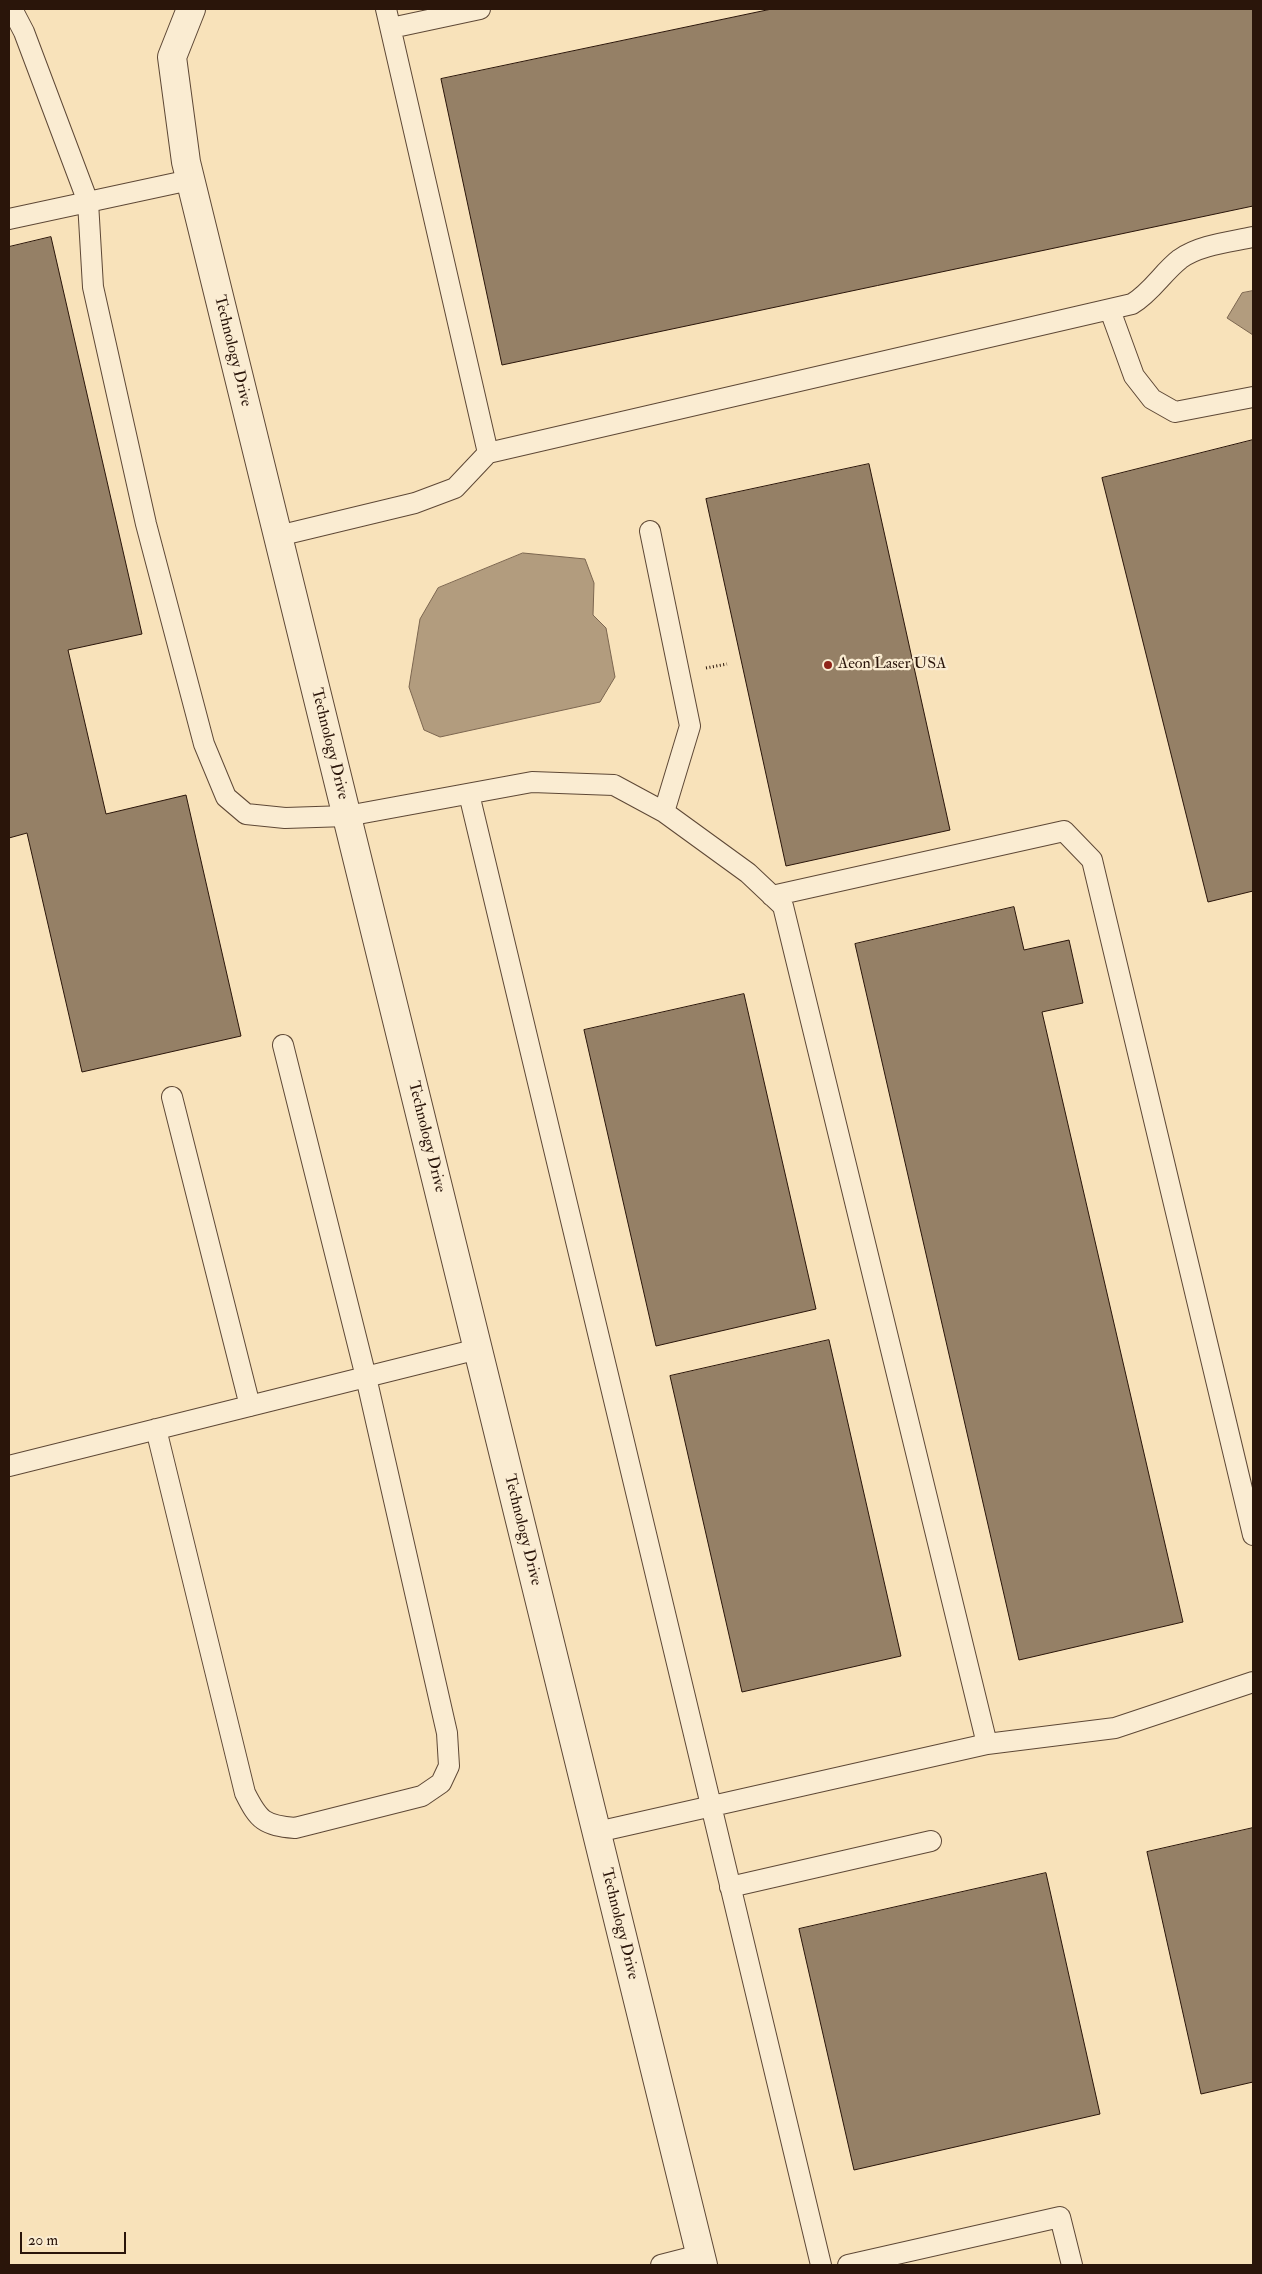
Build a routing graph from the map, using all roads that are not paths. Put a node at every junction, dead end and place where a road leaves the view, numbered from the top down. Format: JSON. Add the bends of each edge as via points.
{"nodes":[{"id":1,"x":12,"y":9,"type":"edge"},
{"id":2,"x":191,"y":9,"type":"edge"},
{"id":3,"x":480,"y":9,"type":"edge"},
{"id":4,"x":388,"y":18,"type":"edge"},
{"id":5,"x":190,"y":180,"type":"junction"},
{"id":6,"x":88,"y":202,"type":"junction"},
{"id":7,"x":9,"y":219,"type":"edge"},
{"id":8,"x":1253,"y":237,"type":"edge"},
{"id":9,"x":1110,"y":310,"type":"junction"},
{"id":10,"x":1253,"y":398,"type":"edge"},
{"id":11,"x":488,"y":453,"type":"junction"},
{"id":12,"x":650,"y":531,"type":"dead end"},
{"id":13,"x":278,"y":536,"type":"junction"},
{"id":14,"x":469,"y":794,"type":"junction"},
{"id":15,"x":664,"y":812,"type":"junction"},
{"id":16,"x":347,"y":816,"type":"junction"},
{"id":17,"x":772,"y":896,"type":"junction"},
{"id":18,"x":283,"y":1045,"type":"dead end"},
{"id":19,"x":172,"y":1097,"type":"dead end"},
{"id":20,"x":478,"y":1349,"type":"junction"},
{"id":21,"x":366,"y":1377,"type":"junction"},
{"id":22,"x":250,"y":1406,"type":"junction"},
{"id":23,"x":156,"y":1429,"type":"junction"},
{"id":24,"x":9,"y":1466,"type":"edge"},
{"id":25,"x":1253,"y":1534,"type":"edge"},
{"id":26,"x":1253,"y":1682,"type":"edge"},
{"id":27,"x":987,"y":1744,"type":"junction"},
{"id":28,"x":711,"y":1806,"type":"junction"},
{"id":29,"x":597,"y":1832,"type":"junction"},
{"id":30,"x":930,"y":1841,"type":"dead end"},
{"id":31,"x":730,"y":1887,"type":"junction"},
{"id":32,"x":702,"y":2260,"type":"edge"},
{"id":33,"x":661,"y":2265,"type":"edge"},
{"id":34,"x":821,"y":2265,"type":"edge"},
{"id":35,"x":848,"y":2265,"type":"edge"},
{"id":36,"x":1072,"y":2265,"type":"edge"}],
"edges":[{"from":1,"to":6,"type":"lane","via":[[24,32]]},
{"from":2,"to":5,"type":"street","name":"Technology Drive","via":[[172,57]]},
{"from":3,"to":4,"type":"lane"},
{"from":4,"to":11,"type":"lane"},
{"from":5,"to":6,"type":"lane"},
{"from":5,"to":13,"type":"street","name":"Technology Drive"},
{"from":6,"to":7,"type":"lane"},
{"from":6,"to":16,"type":"lane","via":[[93,287],[146,524],[204,744],[226,797],[246,814],[285,818]]},
{"from":8,"to":9,"type":"lane","via":[[1206,248],[1181,258],[1145,297]]},
{"from":9,"to":10,"type":"lane","via":[[1134,376],[1152,399],[1175,412]]},
{"from":9,"to":11,"type":"lane"},
{"from":11,"to":13,"type":"lane","via":[[455,488],[415,503]]},
{"from":12,"to":15,"type":"lane","via":[[690,726]]},
{"from":13,"to":16,"type":"street","name":"Technology Drive"},
{"from":14,"to":15,"type":"lane","via":[[532,782],[614,785]]},
{"from":14,"to":16,"type":"lane"},
{"from":14,"to":28,"type":"lane"},
{"from":15,"to":17,"type":"lane","via":[[748,873]]},
{"from":16,"to":20,"type":"street","name":"Technology Drive"},
{"from":17,"to":25,"type":"lane","via":[[1064,831],[1092,860]]},
{"from":17,"to":27,"type":"lane","via":[[783,906]]},
{"from":18,"to":21,"type":"lane"},
{"from":19,"to":22,"type":"lane"},
{"from":20,"to":21,"type":"lane"},
{"from":20,"to":29,"type":"street","name":"Technology Drive"},
{"from":21,"to":22,"type":"lane"},
{"from":21,"to":23,"type":"lane","via":[[447,1733],[449,1766],[441,1783],[422,1796],[295,1828],[274,1826],[256,1815],[245,1793]]},
{"from":22,"to":23,"type":"lane"},
{"from":23,"to":24,"type":"lane"},
{"from":26,"to":27,"type":"lane","via":[[1115,1728]]},
{"from":27,"to":28,"type":"lane"},
{"from":28,"to":29,"type":"lane"},
{"from":28,"to":31,"type":"lane"},
{"from":29,"to":32,"type":"street","name":"Technology Drive"},
{"from":30,"to":31,"type":"lane"},
{"from":31,"to":34,"type":"lane"},
{"from":32,"to":33,"type":"lane"},
{"from":35,"to":36,"type":"lane","via":[[1060,2217]]}]}
